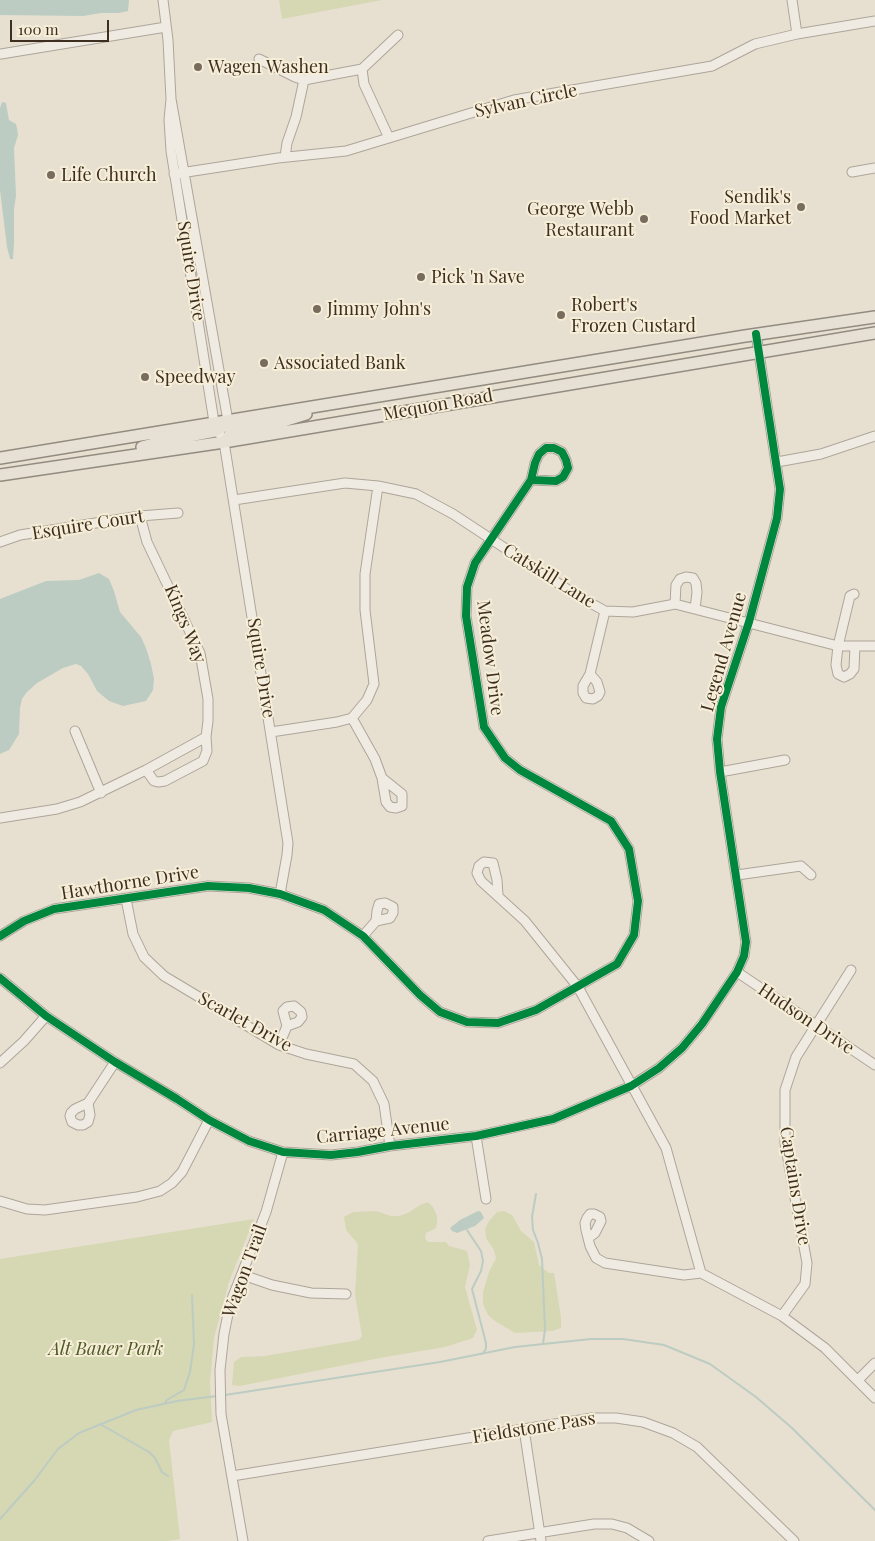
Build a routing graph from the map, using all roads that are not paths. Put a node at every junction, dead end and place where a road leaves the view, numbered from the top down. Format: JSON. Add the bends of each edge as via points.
{"nodes":[{"id":1,"x":163,"y":0,"type":"edge"},
{"id":2,"x":792,"y":0,"type":"edge"},
{"id":3,"x":875,"y":22,"type":"edge"},
{"id":4,"x":166,"y":27,"type":"junction"},
{"id":5,"x":797,"y":34,"type":"junction"},
{"id":6,"x":398,"y":35,"type":"dead end"},
{"id":7,"x":1,"y":54,"type":"edge"},
{"id":8,"x":259,"y":59,"type":"dead end"},
{"id":9,"x":362,"y":70,"type":"junction"},
{"id":10,"x":304,"y":80,"type":"junction"},
{"id":11,"x":171,"y":99,"type":"junction"},
{"id":12,"x":389,"y":138,"type":"junction"},
{"id":13,"x":285,"y":157,"type":"junction"},
{"id":14,"x":875,"y":168,"type":"edge"},
{"id":15,"x":185,"y":172,"type":"junction"},
{"id":16,"x":852,"y":172,"type":"dead end"},
{"id":17,"x":174,"y":174,"type":"junction"},
{"id":18,"x":875,"y":317,"type":"edge"},
{"id":19,"x":875,"y":333,"type":"edge"},
{"id":20,"x":756,"y":334,"type":"junction"},
{"id":21,"x":759,"y":352,"type":"junction"},
{"id":22,"x":336,"y":403,"type":"junction"},
{"id":23,"x":228,"y":420,"type":"junction"},
{"id":24,"x":216,"y":426,"type":"junction"},
{"id":25,"x":875,"y":436,"type":"edge"},
{"id":26,"x":224,"y":442,"type":"junction"},
{"id":27,"x":119,"y":456,"type":"junction"},
{"id":28,"x":0,"y":458,"type":"edge"},
{"id":29,"x":777,"y":462,"type":"junction"},
{"id":30,"x":0,"y":475,"type":"edge"},
{"id":31,"x":531,"y":480,"type":"junction"},
{"id":32,"x":378,"y":486,"type":"junction"},
{"id":33,"x":234,"y":500,"type":"junction"},
{"id":34,"x":178,"y":513,"type":"dead end"},
{"id":35,"x":140,"y":516,"type":"junction"},
{"id":36,"x":491,"y":539,"type":"junction"},
{"id":37,"x":0,"y":542,"type":"edge"},
{"id":38,"x":854,"y":594,"type":"dead end"},
{"id":39,"x":675,"y":604,"type":"junction"},
{"id":40,"x":695,"y":609,"type":"junction"},
{"id":41,"x":605,"y":611,"type":"junction"},
{"id":42,"x":749,"y":622,"type":"junction"},
{"id":43,"x":838,"y":646,"type":"junction"},
{"id":44,"x":855,"y":646,"type":"junction"},
{"id":45,"x":875,"y":646,"type":"edge"},
{"id":46,"x":590,"y":674,"type":"dead end"},
{"id":47,"x":352,"y":718,"type":"junction"},
{"id":48,"x":75,"y":731,"type":"dead end"},
{"id":49,"x":271,"y":732,"type":"junction"},
{"id":50,"x":206,"y":738,"type":"junction"},
{"id":51,"x":785,"y":760,"type":"dead end"},
{"id":52,"x":146,"y":770,"type":"junction"},
{"id":53,"x":720,"y":772,"type":"junction"},
{"id":54,"x":382,"y":778,"type":"dead end"},
{"id":55,"x":101,"y":793,"type":"junction"},
{"id":56,"x":0,"y":818,"type":"edge"},
{"id":57,"x":737,"y":875,"type":"junction"},
{"id":58,"x":811,"y":875,"type":"dead end"},
{"id":59,"x":280,"y":894,"type":"junction"},
{"id":60,"x":498,"y":895,"type":"dead end"},
{"id":61,"x":126,"y":899,"type":"junction"},
{"id":62,"x":376,"y":921,"type":"dead end"},
{"id":63,"x":0,"y":936,"type":"edge"},
{"id":64,"x":363,"y":936,"type":"junction"},
{"id":65,"x":851,"y":970,"type":"dead end"},
{"id":66,"x":737,"y":972,"type":"junction"},
{"id":67,"x":0,"y":978,"type":"edge"},
{"id":68,"x":578,"y":987,"type":"junction"},
{"id":69,"x":46,"y":1016,"type":"junction"},
{"id":70,"x":287,"y":1026,"type":"dead end"},
{"id":71,"x":815,"y":1026,"type":"junction"},
{"id":72,"x":279,"y":1045,"type":"junction"},
{"id":73,"x":115,"y":1062,"type":"junction"},
{"id":74,"x":0,"y":1063,"type":"edge"},
{"id":75,"x":875,"y":1065,"type":"edge"},
{"id":76,"x":631,"y":1086,"type":"junction"},
{"id":77,"x":88,"y":1103,"type":"dead end"},
{"id":78,"x":208,"y":1120,"type":"junction"},
{"id":79,"x":476,"y":1136,"type":"junction"},
{"id":80,"x":390,"y":1146,"type":"junction"},
{"id":81,"x":283,"y":1152,"type":"junction"},
{"id":82,"x":486,"y":1199,"type":"dead end"},
{"id":83,"x":0,"y":1202,"type":"edge"},
{"id":84,"x":588,"y":1238,"type":"dead end"},
{"id":85,"x":701,"y":1274,"type":"junction"},
{"id":86,"x":243,"y":1275,"type":"junction"},
{"id":87,"x":346,"y":1294,"type":"dead end"},
{"id":88,"x":782,"y":1316,"type":"junction"},
{"id":89,"x":875,"y":1363,"type":"edge"},
{"id":90,"x":858,"y":1380,"type":"junction"},
{"id":91,"x":875,"y":1398,"type":"edge"},
{"id":92,"x":524,"y":1429,"type":"junction"},
{"id":93,"x":232,"y":1476,"type":"junction"},
{"id":94,"x":541,"y":1537,"type":"edge"},
{"id":95,"x":243,"y":1541,"type":"edge"},
{"id":96,"x":488,"y":1541,"type":"edge"},
{"id":97,"x":649,"y":1541,"type":"edge"},
{"id":98,"x":794,"y":1541,"type":"edge"}],
"edges":[{"from":1,"to":4,"type":"street","name":"Squire Drive"},
{"from":2,"to":5,"type":"street"},
{"from":3,"to":5,"type":"street","name":"Sylvan Circle"},
{"from":4,"to":7,"type":"street"},
{"from":4,"to":11,"type":"street","name":"Squire Drive"},
{"from":5,"to":12,"type":"street","name":"Sylvan Circle","via":[[755,44],[712,66],[514,100]]},
{"from":6,"to":9,"type":"street"},
{"from":8,"to":10,"type":"street"},
{"from":9,"to":10,"type":"street"},
{"from":9,"to":12,"type":"street","via":[[364,84]]},
{"from":10,"to":13,"type":"street"},
{"from":11,"to":15,"type":"street","name":"Squire Drive"},
{"from":11,"to":17,"type":"street","name":"Squire Drive","via":[[169,136]]},
{"from":12,"to":13,"type":"street","name":"Sylvan Circle","via":[[346,151]]},
{"from":13,"to":15,"type":"street","name":"Sylvan Circle"},
{"from":14,"to":16,"type":"street"},
{"from":15,"to":17,"type":"street","name":"Sylvan Circle"},
{"from":15,"to":23,"type":"street","name":"Squire Drive"},
{"from":17,"to":24,"type":"street","name":"Squire Drive"},
{"from":18,"to":20,"type":"main road","name":"Mequon Road"},
{"from":19,"to":21,"type":"main road","name":"Mequon Road"},
{"from":20,"to":21,"type":"street","name":"Legend Avenue"},
{"from":20,"to":22,"type":"main road","name":"Mequon Road"},
{"from":21,"to":26,"type":"main road","name":"Mequon Road"},
{"from":21,"to":29,"type":"street","name":"Legend Avenue"},
{"from":22,"to":23,"type":"main road","name":"Mequon Road"},
{"from":22,"to":26,"type":"main road","via":[[276,423],[240,428]]},
{"from":23,"to":24,"type":"main road","via":[[222,427]]},
{"from":23,"to":26,"type":"street","name":"Squire Drive"},
{"from":24,"to":26,"type":"street","name":"Squire Drive"},
{"from":24,"to":27,"type":"main road","via":[[206,434],[144,446]]},
{"from":24,"to":28,"type":"main road"},
{"from":25,"to":29,"type":"street","via":[[821,454]]},
{"from":26,"to":27,"type":"main road","name":"Mequon Road"},
{"from":26,"to":33,"type":"street","name":"Squire Drive"},
{"from":27,"to":30,"type":"main road","name":"Mequon Road"},
{"from":29,"to":42,"type":"street","name":"Legend Avenue","via":[[780,489],[777,518]]},
{"from":31,"to":31,"type":"street","via":[[563,477],[568,468],[562,452],[546,448],[539,454]]},
{"from":31,"to":36,"type":"street","name":"Meadow Drive"},
{"from":32,"to":33,"type":"street","name":"Catskill Lane","via":[[345,483]]},
{"from":32,"to":36,"type":"street","name":"Catskill Lane","via":[[416,494]]},
{"from":32,"to":47,"type":"street","via":[[365,574],[365,610],[374,684],[367,700]]},
{"from":33,"to":49,"type":"street","name":"Squire Drive"},
{"from":34,"to":35,"type":"street","name":"Esquire Court"},
{"from":35,"to":37,"type":"street","name":"Esquire Court","via":[[20,535]]},
{"from":35,"to":50,"type":"street","name":"Kings Way","via":[[147,542],[200,653],[208,699]]},
{"from":36,"to":41,"type":"street","name":"Catskill Lane","via":[[576,596]]},
{"from":36,"to":68,"type":"street","name":"Meadow Drive","via":[[475,563],[467,587],[466,616],[484,727],[505,758],[520,770],[611,820],[629,849],[638,901],[634,935],[617,964]]},
{"from":38,"to":43,"type":"street","via":[[850,596]]},
{"from":39,"to":40,"type":"street","name":"Catskill Lane"},
{"from":39,"to":40,"type":"street","via":[[676,585],[680,579],[693,578],[697,592]]},
{"from":39,"to":41,"type":"street","name":"Catskill Lane","via":[[633,612]]},
{"from":40,"to":42,"type":"street","name":"Catskill Lane"},
{"from":41,"to":46,"type":"street"},
{"from":42,"to":43,"type":"street","name":"Catskill Lane"},
{"from":42,"to":53,"type":"street","name":"Legend Avenue","via":[[721,707],[717,739]]},
{"from":43,"to":44,"type":"street","name":"Catskill Lane"},
{"from":43,"to":44,"type":"street","via":[[836,665],[838,674],[844,677],[854,669]]},
{"from":44,"to":45,"type":"street","name":"Catskill Lane"},
{"from":47,"to":49,"type":"street"},
{"from":47,"to":54,"type":"street"},
{"from":48,"to":55,"type":"street"},
{"from":49,"to":59,"type":"street","name":"Squire Drive","via":[[288,843]]},
{"from":50,"to":52,"type":"street"},
{"from":50,"to":52,"type":"street","name":"Kings Way","via":[[208,751],[203,761],[165,781],[154,781]]},
{"from":51,"to":53,"type":"street"},
{"from":52,"to":55,"type":"street"},
{"from":53,"to":57,"type":"street","name":"Legend Avenue"},
{"from":55,"to":56,"type":"street","via":[[56,809]]},
{"from":57,"to":58,"type":"street","via":[[801,866]]},
{"from":57,"to":66,"type":"street","name":"Legend Avenue","via":[[746,942]]},
{"from":59,"to":61,"type":"street","name":"Hawthorne Drive","via":[[249,888],[208,886]]},
{"from":59,"to":64,"type":"street","name":"Hawthorne Drive","via":[[324,910]]},
{"from":60,"to":68,"type":"street","via":[[525,921]]},
{"from":61,"to":63,"type":"street","name":"Hawthorne Drive","via":[[54,910],[24,921]]},
{"from":61,"to":72,"type":"street","name":"Scarlet Drive","via":[[132,934],[144,957],[164,976]]},
{"from":62,"to":64,"type":"street"},
{"from":64,"to":68,"type":"street","name":"Hawthorne Drive","via":[[440,1012],[467,1022],[498,1023],[536,1010]]},
{"from":65,"to":71,"type":"street","name":"Captains Drive"},
{"from":66,"to":71,"type":"street","name":"Hudson Drive"},
{"from":66,"to":76,"type":"street","name":"Legend Avenue","via":[[682,1048]]},
{"from":67,"to":69,"type":"street","name":"Carriage Avenue"},
{"from":68,"to":76,"type":"street"},
{"from":69,"to":73,"type":"street","name":"Carriage Avenue"},
{"from":69,"to":74,"type":"street"},
{"from":70,"to":72,"type":"street"},
{"from":71,"to":75,"type":"street","name":"Hudson Drive"},
{"from":71,"to":88,"type":"street","name":"Captains Drive","via":[[796,1057],[785,1090],[785,1143],[807,1263],[805,1284]]},
{"from":72,"to":80,"type":"street","name":"Scarlet Drive","via":[[354,1064],[373,1081],[384,1104]]},
{"from":73,"to":77,"type":"street"},
{"from":73,"to":78,"type":"street","name":"Carriage Avenue"},
{"from":76,"to":79,"type":"street","name":"Carriage Avenue","via":[[553,1119]]},
{"from":76,"to":85,"type":"street","via":[[666,1148]]},
{"from":78,"to":81,"type":"street","name":"Carriage Avenue","via":[[249,1141]]},
{"from":78,"to":83,"type":"street","via":[[182,1172],[160,1191],[45,1210]]},
{"from":79,"to":80,"type":"street","name":"Carriage Avenue"},
{"from":79,"to":82,"type":"street"},
{"from":80,"to":81,"type":"street","name":"Carriage Avenue","via":[[331,1155]]},
{"from":81,"to":86,"type":"street","name":"Wagon Trail"},
{"from":84,"to":85,"type":"street","via":[[596,1258],[605,1263],[684,1275]]},
{"from":85,"to":88,"type":"street"},
{"from":86,"to":87,"type":"street","via":[[311,1293]]},
{"from":86,"to":93,"type":"street","name":"Wagon Trail","via":[[230,1304],[220,1370],[221,1414]]},
{"from":88,"to":90,"type":"street","via":[[825,1348]]},
{"from":89,"to":90,"type":"street"},
{"from":90,"to":91,"type":"street"},
{"from":92,"to":93,"type":"street","name":"Fieldstone Pass"},
{"from":92,"to":94,"type":"street"},
{"from":92,"to":98,"type":"street","name":"Fieldstone Pass","via":[[592,1418],[616,1418],[643,1422],[674,1433],[697,1447]]},
{"from":93,"to":95,"type":"street","name":"Wagon Trail"},
{"from":94,"to":96,"type":"street"},
{"from":94,"to":97,"type":"street","via":[[594,1524],[612,1524],[627,1528]]}]}
